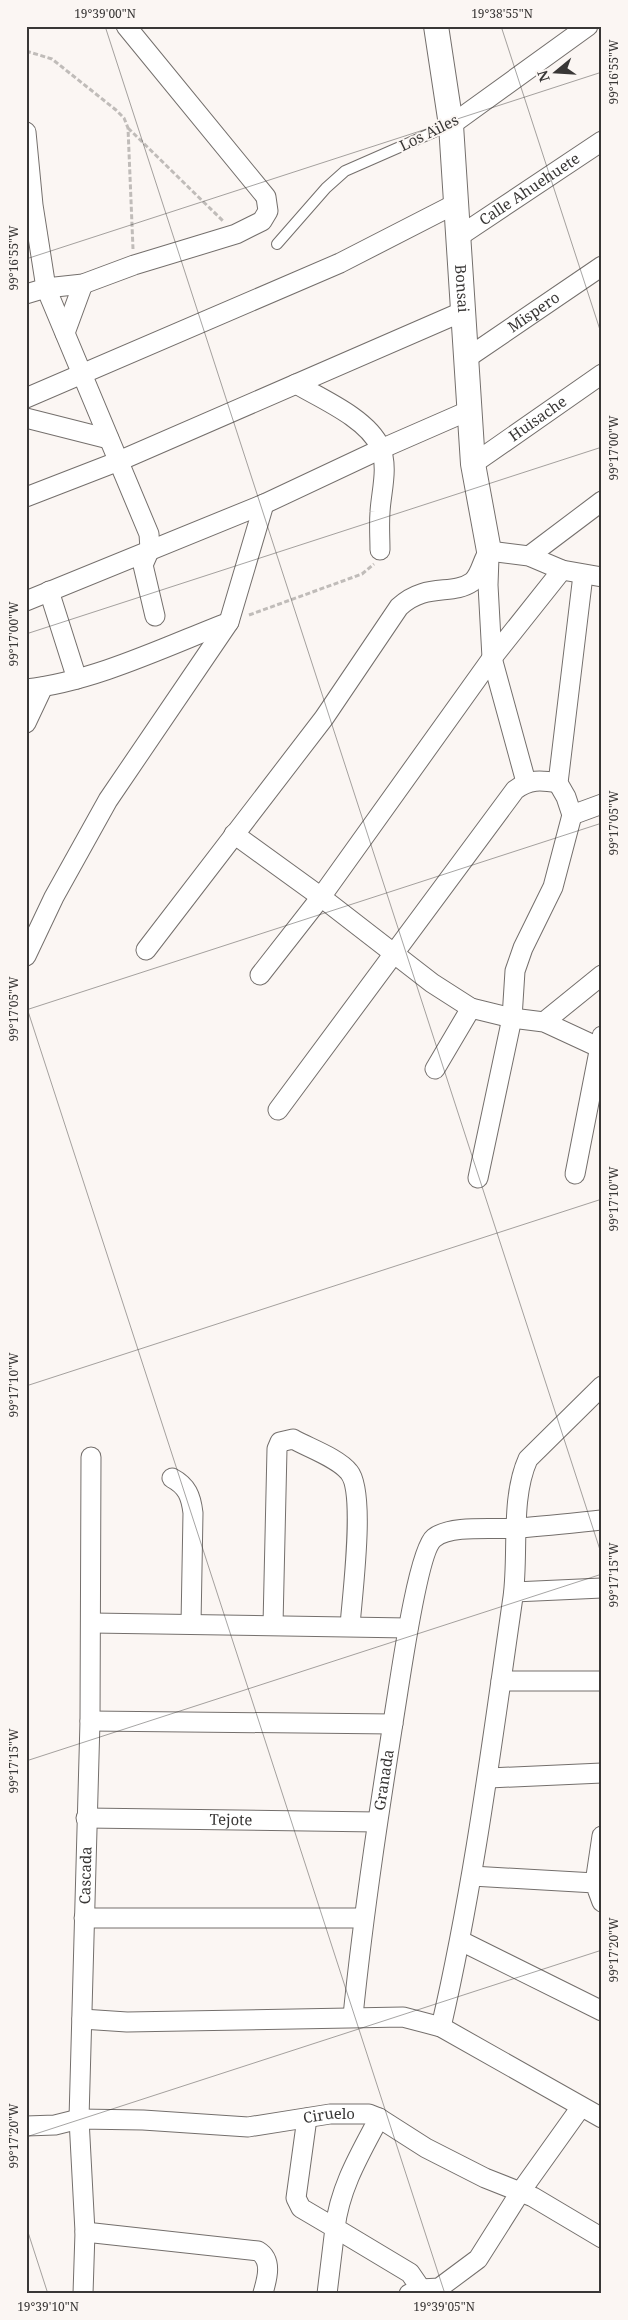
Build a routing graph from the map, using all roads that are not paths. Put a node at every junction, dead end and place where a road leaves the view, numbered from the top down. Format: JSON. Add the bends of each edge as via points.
{"nodes":[{"id":1,"x":126,"y":26,"type":"edge"},
{"id":2,"x":588,"y":26,"type":"edge"},
{"id":3,"x":438,"y":27,"type":"edge"},
{"id":4,"x":451,"y":125,"type":"junction"},
{"id":5,"x":26,"y":132,"type":"edge"},
{"id":6,"x":602,"y":140,"type":"edge"},
{"id":7,"x":457,"y":203,"type":"junction"},
{"id":8,"x":30,"y":206,"type":"edge"},
{"id":9,"x":458,"y":237,"type":"junction"},
{"id":10,"x":277,"y":244,"type":"dead end"},
{"id":11,"x":602,"y":266,"type":"edge"},
{"id":12,"x":83,"y":284,"type":"junction"},
{"id":13,"x":46,"y":288,"type":"junction"},
{"id":14,"x":26,"y":294,"type":"edge"},
{"id":15,"x":464,"y":312,"type":"junction"},
{"id":16,"x":65,"y":333,"type":"junction"},
{"id":17,"x":467,"y":358,"type":"junction"},
{"id":18,"x":82,"y":374,"type":"junction"},
{"id":19,"x":602,"y":374,"type":"edge"},
{"id":20,"x":296,"y":384,"type":"junction"},
{"id":21,"x":26,"y":398,"type":"edge"},
{"id":22,"x":468,"y":412,"type":"junction"},
{"id":23,"x":26,"y":418,"type":"edge"},
{"id":24,"x":109,"y":439,"type":"junction"},
{"id":25,"x":381,"y":448,"type":"junction"},
{"id":26,"x":119,"y":461,"type":"junction"},
{"id":27,"x":473,"y":464,"type":"junction"},
{"id":28,"x":26,"y":498,"type":"edge"},
{"id":29,"x":602,"y":501,"type":"edge"},
{"id":30,"x":264,"y":504,"type":"junction"},
{"id":31,"x":150,"y":549,"type":"junction"},
{"id":32,"x":380,"y":550,"type":"road end"},
{"id":33,"x":489,"y":551,"type":"junction"},
{"id":34,"x":529,"y":556,"type":"junction"},
{"id":35,"x":562,"y":570,"type":"junction"},
{"id":36,"x":583,"y":575,"type":"junction"},
{"id":37,"x":602,"y":577,"type":"edge"},
{"id":38,"x":49,"y":591,"type":"junction"},
{"id":39,"x":26,"y":601,"type":"edge"},
{"id":40,"x":155,"y":616,"type":"dead end"},
{"id":41,"x":229,"y":622,"type":"junction"},
{"id":42,"x":492,"y":658,"type":"junction"},
{"id":43,"x":77,"y":679,"type":"junction"},
{"id":44,"x":35,"y":688,"type":"edge"},
{"id":45,"x":26,"y":723,"type":"edge"},
{"id":46,"x":526,"y":782,"type":"junction"},
{"id":47,"x":558,"y":783,"type":"junction"},
{"id":48,"x":602,"y":804,"type":"edge"},
{"id":49,"x":572,"y":815,"type":"junction"},
{"id":50,"x":234,"y":834,"type":"junction"},
{"id":51,"x":321,"y":897,"type":"junction"},
{"id":52,"x":146,"y":950,"type":"dead end"},
{"id":53,"x":394,"y":952,"type":"junction"},
{"id":54,"x":27,"y":953,"type":"edge"},
{"id":55,"x":260,"y":975,"type":"dead end"},
{"id":56,"x":602,"y":976,"type":"edge"},
{"id":57,"x":471,"y":1008,"type":"junction"},
{"id":58,"x":512,"y":1018,"type":"junction"},
{"id":59,"x":544,"y":1022,"type":"junction"},
{"id":60,"x":600,"y":1042,"type":"edge"},
{"id":61,"x":435,"y":1069,"type":"dead end"},
{"id":62,"x":278,"y":1110,"type":"dead end"},
{"id":63,"x":575,"y":1174,"type":"dead end"},
{"id":64,"x":478,"y":1178,"type":"dead end"},
{"id":65,"x":602,"y":1386,"type":"edge"},
{"id":66,"x":91,"y":1457,"type":"dead end"},
{"id":67,"x":172,"y":1478,"type":"dead end"},
{"id":68,"x":602,"y":1520,"type":"edge"},
{"id":69,"x":518,"y":1528,"type":"junction"},
{"id":70,"x":602,"y":1588,"type":"edge"},
{"id":71,"x":514,"y":1592,"type":"junction"},
{"id":72,"x":92,"y":1622,"type":"junction"},
{"id":73,"x":191,"y":1624,"type":"junction"},
{"id":74,"x":273,"y":1625,"type":"junction"},
{"id":75,"x":350,"y":1626,"type":"junction"},
{"id":76,"x":408,"y":1628,"type":"junction"},
{"id":77,"x":501,"y":1681,"type":"junction"},
{"id":78,"x":602,"y":1681,"type":"edge"},
{"id":79,"x":90,"y":1720,"type":"junction"},
{"id":80,"x":393,"y":1724,"type":"junction"},
{"id":81,"x":602,"y":1773,"type":"edge"},
{"id":82,"x":489,"y":1778,"type":"junction"},
{"id":83,"x":86,"y":1818,"type":"junction"},
{"id":84,"x":377,"y":1822,"type":"junction"},
{"id":85,"x":602,"y":1836,"type":"edge"},
{"id":86,"x":600,"y":1858,"type":"edge"},
{"id":87,"x":472,"y":1876,"type":"junction"},
{"id":88,"x":595,"y":1883,"type":"junction"},
{"id":89,"x":602,"y":1902,"type":"edge"},
{"id":90,"x":84,"y":1918,"type":"junction"},
{"id":91,"x":363,"y":1918,"type":"junction"},
{"id":92,"x":460,"y":1941,"type":"junction"},
{"id":93,"x":602,"y":2011,"type":"edge"},
{"id":94,"x":353,"y":2016,"type":"junction"},
{"id":95,"x":82,"y":2019,"type":"junction"},
{"id":96,"x":441,"y":2027,"type":"junction"},
{"id":97,"x":581,"y":2107,"type":"junction"},
{"id":98,"x":307,"y":2118,"type":"junction"},
{"id":99,"x":379,"y":2118,"type":"junction"},
{"id":100,"x":602,"y":2118,"type":"edge"},
{"id":101,"x":79,"y":2119,"type":"junction"},
{"id":102,"x":26,"y":2126,"type":"edge"},
{"id":103,"x":521,"y":2191,"type":"junction"},
{"id":104,"x":335,"y":2228,"type":"junction"},
{"id":105,"x":85,"y":2232,"type":"junction"},
{"id":106,"x":602,"y":2238,"type":"edge"},
{"id":107,"x":417,"y":2292,"type":"edge"},
{"id":108,"x":83,"y":2294,"type":"edge"},
{"id":109,"x":256,"y":2294,"type":"edge"},
{"id":110,"x":264,"y":2294,"type":"edge"},
{"id":111,"x":327,"y":2294,"type":"edge"}],
"edges":[{"from":1,"to":12,"type":"street","via":[[266,197],[268,211],[262,221],[236,234]]},
{"from":2,"to":4,"type":"street","name":"Los Ailes"},
{"from":3,"to":4,"type":"street","name":"Bonsai"},
{"from":4,"to":7,"type":"street","name":"Bonsai"},
{"from":4,"to":10,"type":"lane","name":"Los Ailes","via":[[345,171]]},
{"from":5,"to":8,"type":"street"},
{"from":6,"to":9,"type":"street","name":"Calle Ahuehuete"},
{"from":7,"to":9,"type":"street","name":"Bonsai"},
{"from":7,"to":18,"type":"street","via":[[340,263]]},
{"from":8,"to":13,"type":"street"},
{"from":9,"to":15,"type":"street","name":"Bonsai"},
{"from":11,"to":17,"type":"street","name":"Mispero"},
{"from":12,"to":13,"type":"street"},
{"from":12,"to":16,"type":"street"},
{"from":13,"to":14,"type":"street"},
{"from":13,"to":16,"type":"street"},
{"from":15,"to":17,"type":"street","name":"Bonsai"},
{"from":15,"to":20,"type":"street"},
{"from":16,"to":18,"type":"street"},
{"from":17,"to":22,"type":"street","name":"Bonsai"},
{"from":18,"to":21,"type":"street"},
{"from":18,"to":24,"type":"street"},
{"from":19,"to":27,"type":"street","name":"Huisache"},
{"from":20,"to":25,"type":"street","via":[[341,409],[374,436]]},
{"from":20,"to":26,"type":"street"},
{"from":22,"to":25,"type":"street"},
{"from":22,"to":27,"type":"street","name":"Bonsai"},
{"from":23,"to":24,"type":"street"},
{"from":24,"to":26,"type":"street"},
{"from":25,"to":30,"type":"street"},
{"from":25,"to":32,"type":"street","via":[[384,474]]},
{"from":26,"to":28,"type":"street"},
{"from":26,"to":31,"type":"street","via":[[149,534]]},
{"from":27,"to":33,"type":"street","name":"Bonsai"},
{"from":29,"to":34,"type":"street"},
{"from":30,"to":31,"type":"street"},
{"from":30,"to":41,"type":"street"},
{"from":31,"to":38,"type":"street"},
{"from":31,"to":40,"type":"street","via":[[142,565]]},
{"from":33,"to":34,"type":"street"},
{"from":33,"to":42,"type":"street"},
{"from":33,"to":50,"type":"street","via":[[473,581],[462,586],[425,591],[399,607],[324,718]]},
{"from":34,"to":35,"type":"street"},
{"from":35,"to":36,"type":"street"},
{"from":35,"to":42,"type":"street"},
{"from":36,"to":37,"type":"street"},
{"from":36,"to":47,"type":"street"},
{"from":38,"to":39,"type":"street"},
{"from":38,"to":43,"type":"street"},
{"from":41,"to":43,"type":"street"},
{"from":41,"to":54,"type":"street","via":[[108,800]]},
{"from":42,"to":46,"type":"street"},
{"from":42,"to":51,"type":"street"},
{"from":43,"to":44,"type":"street"},
{"from":44,"to":45,"type":"street"},
{"from":46,"to":47,"type":"street"},
{"from":46,"to":53,"type":"street","via":[[515,790]]},
{"from":47,"to":49,"type":"street"},
{"from":48,"to":49,"type":"street"},
{"from":49,"to":58,"type":"street","via":[[553,887],[515,971]]},
{"from":50,"to":51,"type":"street"},
{"from":50,"to":52,"type":"street"},
{"from":51,"to":53,"type":"street"},
{"from":51,"to":55,"type":"street"},
{"from":53,"to":57,"type":"street","via":[[432,983]]},
{"from":53,"to":62,"type":"street"},
{"from":56,"to":59,"type":"street"},
{"from":57,"to":58,"type":"street"},
{"from":57,"to":61,"type":"street"},
{"from":58,"to":59,"type":"street"},
{"from":58,"to":64,"type":"street"},
{"from":59,"to":60,"type":"street"},
{"from":60,"to":63,"type":"street"},
{"from":65,"to":69,"type":"street","via":[[528,1459],[519,1489]]},
{"from":66,"to":72,"type":"street","name":"Cascada"},
{"from":67,"to":73,"type":"street","via":[[185,1488],[193,1513]]},
{"from":68,"to":69,"type":"street"},
{"from":69,"to":71,"type":"street"},
{"from":69,"to":76,"type":"street","name":"Granada","via":[[446,1532],[434,1538],[426,1547]]},
{"from":70,"to":71,"type":"street"},
{"from":71,"to":77,"type":"street"},
{"from":72,"to":73,"type":"street"},
{"from":72,"to":79,"type":"street","name":"Cascada"},
{"from":73,"to":74,"type":"street"},
{"from":74,"to":75,"type":"street"},
{"from":74,"to":75,"type":"street","via":[[277,1449],[280,1442],[293,1439],[342,1465],[354,1479],[358,1507]]},
{"from":75,"to":76,"type":"street"},
{"from":76,"to":80,"type":"street","name":"Granada"},
{"from":77,"to":78,"type":"street"},
{"from":77,"to":82,"type":"street"},
{"from":79,"to":80,"type":"street"},
{"from":79,"to":83,"type":"street","name":"Cascada"},
{"from":80,"to":84,"type":"street","name":"Granada"},
{"from":81,"to":82,"type":"street"},
{"from":82,"to":87,"type":"street"},
{"from":83,"to":84,"type":"street","name":"Tejote"},
{"from":83,"to":90,"type":"street","name":"Cascada"},
{"from":84,"to":91,"type":"street","name":"Granada"},
{"from":85,"to":86,"type":"street"},
{"from":86,"to":88,"type":"street"},
{"from":87,"to":88,"type":"street"},
{"from":87,"to":92,"type":"street"},
{"from":88,"to":89,"type":"street"},
{"from":90,"to":91,"type":"street"},
{"from":90,"to":95,"type":"street","name":"Cascada"},
{"from":91,"to":94,"type":"street","name":"Granada"},
{"from":92,"to":93,"type":"street"},
{"from":92,"to":96,"type":"street"},
{"from":94,"to":95,"type":"street","via":[[127,2022]]},
{"from":94,"to":96,"type":"street","via":[[403,2016]]},
{"from":95,"to":101,"type":"street","name":"Cascada"},
{"from":96,"to":97,"type":"street"},
{"from":97,"to":100,"type":"street"},
{"from":97,"to":103,"type":"street"},
{"from":98,"to":99,"type":"street","name":"Ciruelo","via":[[359,2112]]},
{"from":98,"to":101,"type":"street","name":"Ciruelo","via":[[248,2127]]},
{"from":98,"to":104,"type":"street","via":[[296,2198],[301,2208]]},
{"from":99,"to":103,"type":"street","name":"Ciruelo","via":[[426,2148],[484,2178]]},
{"from":99,"to":104,"type":"street","via":[[347,2179],[337,2209]]},
{"from":101,"to":102,"type":"street","name":"Ciruelo","via":[[55,2125]]},
{"from":101,"to":105,"type":"street","name":"Cascada"},
{"from":103,"to":106,"type":"street","name":"Ciruelo"},
{"from":103,"to":107,"type":"street","via":[[478,2259],[439,2288]]},
{"from":104,"to":107,"type":"street","via":[[410,2273]]},
{"from":104,"to":111,"type":"street"},
{"from":105,"to":108,"type":"street","name":"Cascada"},
{"from":105,"to":110,"type":"street","via":[[258,2250],[266,2258],[268,2266]]},
{"from":109,"to":110,"type":"street"}]}
